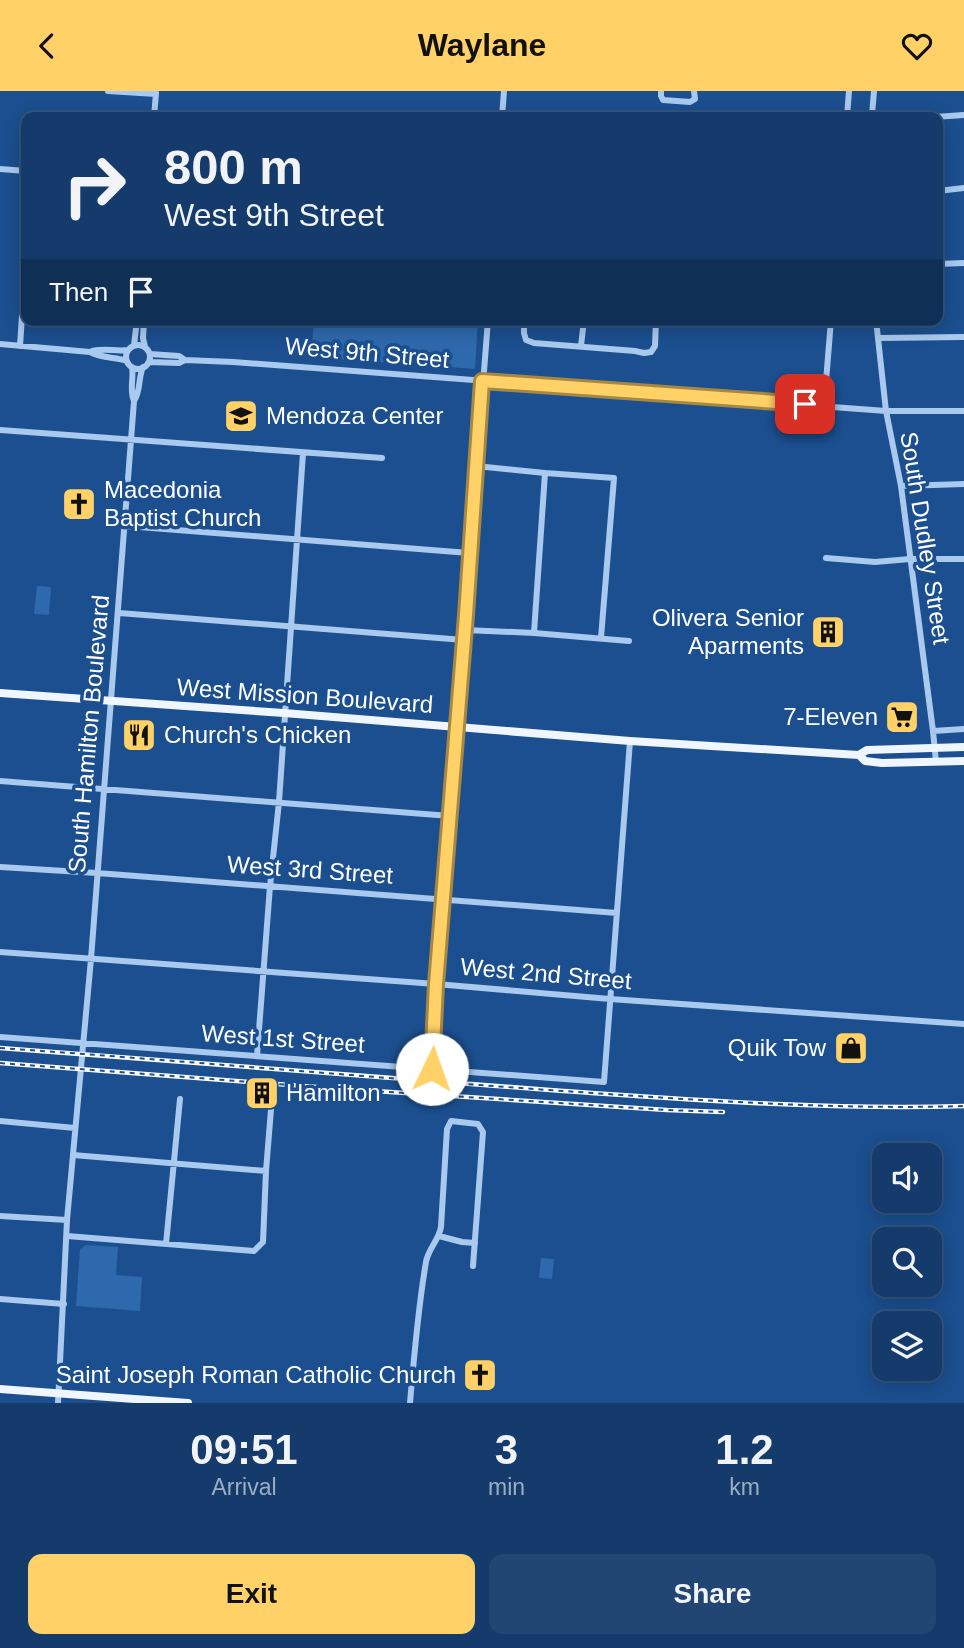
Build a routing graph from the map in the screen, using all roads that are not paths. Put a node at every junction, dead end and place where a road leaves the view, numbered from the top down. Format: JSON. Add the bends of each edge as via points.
{"nodes":[{"id":1,"x":108,"y":91,"type":"edge"},
{"id":2,"x":504,"y":91,"type":"edge"},
{"id":3,"x":661,"y":91,"type":"edge"},
{"id":4,"x":694,"y":91,"type":"edge"},
{"id":5,"x":849,"y":91,"type":"edge"},
{"id":6,"x":874,"y":91,"type":"edge"},
{"id":7,"x":156,"y":93,"type":"edge"},
{"id":8,"x":154,"y":112,"type":"edge"},
{"id":9,"x":502,"y":112,"type":"edge"},
{"id":10,"x":847,"y":112,"type":"edge"},
{"id":11,"x":872,"y":112,"type":"edge"},
{"id":12,"x":964,"y":115,"type":"edge"},
{"id":13,"x":943,"y":116,"type":"edge"},
{"id":14,"x":0,"y":169,"type":"edge"},
{"id":15,"x":21,"y":171,"type":"edge"},
{"id":16,"x":964,"y":188,"type":"edge"},
{"id":17,"x":943,"y":190,"type":"edge"},
{"id":18,"x":964,"y":263,"type":"edge"},
{"id":19,"x":943,"y":264,"type":"edge"},
{"id":20,"x":21,"y":326,"type":"edge"},
{"id":21,"x":136,"y":326,"type":"edge"},
{"id":22,"x":144,"y":326,"type":"edge"},
{"id":23,"x":487,"y":326,"type":"edge"},
{"id":24,"x":524,"y":326,"type":"edge"},
{"id":25,"x":584,"y":326,"type":"edge"},
{"id":26,"x":656,"y":326,"type":"edge"},
{"id":27,"x":831,"y":326,"type":"edge"},
{"id":28,"x":877,"y":326,"type":"edge"},
{"id":29,"x":964,"y":337,"type":"edge"},
{"id":30,"x":879,"y":338,"type":"junction"},
{"id":31,"x":0,"y":344,"type":"edge"},
{"id":32,"x":20,"y":346,"type":"junction"},
{"id":33,"x":582,"y":346,"type":"junction"},
{"id":34,"x":131,"y":347,"type":"junction"},
{"id":35,"x":90,"y":352,"type":"junction"},
{"id":36,"x":147,"y":357,"type":"junction"},
{"id":37,"x":129,"y":364,"type":"junction"},
{"id":38,"x":482,"y":381,"type":"junction"},
{"id":39,"x":134,"y":401,"type":"junction"},
{"id":40,"x":824,"y":405,"type":"junction"},
{"id":41,"x":886,"y":411,"type":"junction"},
{"id":42,"x":964,"y":411,"type":"edge"},
{"id":43,"x":0,"y":430,"type":"edge"},
{"id":44,"x":131,"y":439,"type":"junction"},
{"id":45,"x":303,"y":453,"type":"junction"},
{"id":46,"x":382,"y":458,"type":"dead end"},
{"id":47,"x":476,"y":466,"type":"junction"},
{"id":48,"x":545,"y":474,"type":"junction"},
{"id":49,"x":964,"y":484,"type":"edge"},
{"id":50,"x":901,"y":486,"type":"junction"},
{"id":51,"x":125,"y":526,"type":"junction"},
{"id":52,"x":297,"y":540,"type":"junction"},
{"id":53,"x":469,"y":553,"type":"junction"},
{"id":54,"x":826,"y":558,"type":"dead end"},
{"id":55,"x":910,"y":559,"type":"junction"},
{"id":56,"x":964,"y":559,"type":"edge"},
{"id":57,"x":119,"y":613,"type":"junction"},
{"id":58,"x":291,"y":628,"type":"junction"},
{"id":59,"x":465,"y":630,"type":"junction"},
{"id":60,"x":534,"y":633,"type":"junction"},
{"id":61,"x":601,"y":638,"type":"junction"},
{"id":62,"x":464,"y":640,"type":"junction"},
{"id":63,"x":629,"y":641,"type":"dead end"},
{"id":64,"x":0,"y":692,"type":"edge"},
{"id":65,"x":111,"y":701,"type":"junction"},
{"id":66,"x":285,"y":713,"type":"junction"},
{"id":67,"x":456,"y":726,"type":"junction"},
{"id":68,"x":964,"y":729,"type":"edge"},
{"id":69,"x":933,"y":731,"type":"junction"},
{"id":70,"x":630,"y":741,"type":"junction"},
{"id":71,"x":964,"y":747,"type":"edge"},
{"id":72,"x":935,"y":748,"type":"junction"},
{"id":73,"x":859,"y":755,"type":"junction"},
{"id":74,"x":964,"y":761,"type":"edge"},
{"id":75,"x":936,"y":762,"type":"junction"},
{"id":76,"x":0,"y":781,"type":"edge"},
{"id":77,"x":104,"y":789,"type":"junction"},
{"id":78,"x":279,"y":803,"type":"junction"},
{"id":79,"x":450,"y":816,"type":"junction"},
{"id":80,"x":0,"y":867,"type":"edge"},
{"id":81,"x":97,"y":873,"type":"junction"},
{"id":82,"x":270,"y":886,"type":"junction"},
{"id":83,"x":444,"y":899,"type":"junction"},
{"id":84,"x":617,"y":913,"type":"junction"},
{"id":85,"x":0,"y":952,"type":"edge"},
{"id":86,"x":91,"y":959,"type":"junction"},
{"id":87,"x":264,"y":972,"type":"junction"},
{"id":88,"x":436,"y":984,"type":"junction"},
{"id":89,"x":610,"y":999,"type":"junction"},
{"id":90,"x":964,"y":1024,"type":"edge"},
{"id":91,"x":0,"y":1037,"type":"edge"},
{"id":92,"x":82,"y":1042,"type":"junction"},
{"id":93,"x":257,"y":1056,"type":"junction"},
{"id":94,"x":432,"y":1069,"type":"junction"},
{"id":95,"x":272,"y":1097,"type":"dead end"},
{"id":96,"x":180,"y":1099,"type":"dead end"},
{"id":97,"x":0,"y":1121,"type":"edge"},
{"id":98,"x":75,"y":1128,"type":"junction"},
{"id":99,"x":73,"y":1155,"type":"junction"},
{"id":100,"x":173,"y":1164,"type":"junction"},
{"id":101,"x":265,"y":1171,"type":"junction"},
{"id":102,"x":0,"y":1216,"type":"edge"},
{"id":103,"x":67,"y":1220,"type":"junction"},
{"id":104,"x":67,"y":1236,"type":"junction"},
{"id":105,"x":439,"y":1236,"type":"junction"},
{"id":106,"x":475,"y":1243,"type":"junction"},
{"id":107,"x":166,"y":1244,"type":"junction"},
{"id":108,"x":473,"y":1266,"type":"dead end"},
{"id":109,"x":0,"y":1299,"type":"edge"},
{"id":110,"x":64,"y":1304,"type":"junction"},
{"id":111,"x":0,"y":1389,"type":"edge"},
{"id":112,"x":59,"y":1398,"type":"edge"},
{"id":113,"x":188,"y":1403,"type":"edge"},
{"id":114,"x":410,"y":1403,"type":"edge"}],
"edges":[{"from":1,"to":7,"type":"street"},
{"from":2,"to":9,"type":"street"},
{"from":3,"to":4,"type":"street","via":[[663,100],[690,102],[695,99]]},
{"from":5,"to":10,"type":"street"},
{"from":6,"to":11,"type":"street"},
{"from":7,"to":8,"type":"street"},
{"from":12,"to":13,"type":"street"},
{"from":14,"to":15,"type":"street"},
{"from":16,"to":17,"type":"street"},
{"from":18,"to":19,"type":"street"},
{"from":20,"to":32,"type":"street"},
{"from":21,"to":34,"type":"street"},
{"from":22,"to":36,"type":"street","name":"South Hamilton Boulevard"},
{"from":23,"to":38,"type":"street"},
{"from":24,"to":33,"type":"street","via":[[526,340],[534,344]]},
{"from":25,"to":33,"type":"street"},
{"from":26,"to":33,"type":"street","via":[[651,352]]},
{"from":27,"to":40,"type":"street"},
{"from":28,"to":30,"type":"street","name":"South Dudley Street"},
{"from":29,"to":30,"type":"street"},
{"from":30,"to":41,"type":"street","name":"South Dudley Street"},
{"from":31,"to":32,"type":"street"},
{"from":32,"to":35,"type":"street"},
{"from":34,"to":35,"type":"street"},
{"from":34,"to":36,"type":"street"},
{"from":34,"to":37,"type":"street","name":"South Hamilton Boulevard","via":[[126,357]]},
{"from":35,"to":37,"type":"street"},
{"from":36,"to":37,"type":"street","via":[[135,368]]},
{"from":36,"to":38,"type":"street","name":"West 9th Street"},
{"from":36,"to":39,"type":"street","name":"South Hamilton Boulevard"},
{"from":37,"to":39,"type":"street","name":"South Hamilton Boulevard"},
{"from":38,"to":40,"type":"street","name":"West 9th Street"},
{"from":38,"to":47,"type":"street"},
{"from":39,"to":44,"type":"street","name":"South Hamilton Boulevard"},
{"from":40,"to":41,"type":"street","name":"West 9th Street"},
{"from":41,"to":42,"type":"street","name":"West 9th Street"},
{"from":41,"to":50,"type":"street","name":"South Dudley Street"},
{"from":43,"to":44,"type":"street"},
{"from":44,"to":45,"type":"street"},
{"from":44,"to":51,"type":"street","name":"South Hamilton Boulevard"},
{"from":45,"to":46,"type":"street"},
{"from":45,"to":52,"type":"street"},
{"from":47,"to":48,"type":"street"},
{"from":47,"to":53,"type":"street"},
{"from":48,"to":60,"type":"street"},
{"from":48,"to":61,"type":"street","via":[[614,478]]},
{"from":49,"to":50,"type":"street"},
{"from":50,"to":55,"type":"street","name":"South Dudley Street"},
{"from":51,"to":52,"type":"street"},
{"from":51,"to":57,"type":"street","name":"South Hamilton Boulevard"},
{"from":52,"to":53,"type":"street"},
{"from":52,"to":58,"type":"street"},
{"from":53,"to":59,"type":"street"},
{"from":54,"to":55,"type":"street"},
{"from":55,"to":56,"type":"street"},
{"from":55,"to":69,"type":"street","name":"South Dudley Street"},
{"from":57,"to":58,"type":"street"},
{"from":57,"to":65,"type":"street","name":"South Hamilton Boulevard"},
{"from":58,"to":62,"type":"street"},
{"from":58,"to":66,"type":"street"},
{"from":59,"to":60,"type":"street"},
{"from":59,"to":62,"type":"street"},
{"from":60,"to":61,"type":"street"},
{"from":61,"to":63,"type":"street"},
{"from":62,"to":67,"type":"street"},
{"from":64,"to":65,"type":"main road","name":"West Mission Boulevard"},
{"from":65,"to":66,"type":"main road","name":"West Mission Boulevard"},
{"from":65,"to":77,"type":"street","name":"South Hamilton Boulevard"},
{"from":66,"to":67,"type":"main road","name":"West Mission Boulevard"},
{"from":66,"to":78,"type":"street"},
{"from":67,"to":70,"type":"main road","name":"West Mission Boulevard"},
{"from":67,"to":79,"type":"street"},
{"from":68,"to":69,"type":"street"},
{"from":69,"to":72,"type":"street","name":"South Dudley Street"},
{"from":70,"to":73,"type":"main road","name":"West Mission Boulevard"},
{"from":70,"to":84,"type":"street"},
{"from":71,"to":72,"type":"main road","name":"West Mission Boulevard"},
{"from":72,"to":73,"type":"main road","name":"West Mission Boulevard","via":[[867,750]]},
{"from":72,"to":75,"type":"street","name":"South Dudley Street"},
{"from":73,"to":75,"type":"main road","name":"West Mission Boulevard","via":[[865,761],[881,763]]},
{"from":74,"to":75,"type":"main road","name":"West Mission Boulevard"},
{"from":76,"to":77,"type":"street"},
{"from":77,"to":78,"type":"street"},
{"from":77,"to":81,"type":"street","name":"South Hamilton Boulevard"},
{"from":78,"to":79,"type":"street"},
{"from":78,"to":82,"type":"street"},
{"from":79,"to":83,"type":"street"},
{"from":80,"to":81,"type":"street","name":"West 3rd Street"},
{"from":81,"to":82,"type":"street","name":"West 3rd Street"},
{"from":81,"to":86,"type":"street","name":"South Hamilton Boulevard"},
{"from":82,"to":83,"type":"street","name":"West 3rd Street"},
{"from":82,"to":87,"type":"street"},
{"from":83,"to":84,"type":"street","name":"West 3rd Street"},
{"from":83,"to":88,"type":"street"},
{"from":84,"to":89,"type":"street"},
{"from":85,"to":86,"type":"street","name":"West 2nd Street"},
{"from":86,"to":87,"type":"street","name":"West 2nd Street"},
{"from":86,"to":92,"type":"street","name":"South Hamilton Boulevard"},
{"from":87,"to":88,"type":"street","name":"West 2nd Street"},
{"from":87,"to":93,"type":"street"},
{"from":88,"to":89,"type":"street","name":"West 2nd Street"},
{"from":88,"to":94,"type":"street"},
{"from":89,"to":90,"type":"street","name":"West 2nd Street"},
{"from":89,"to":94,"type":"street","name":"West 1st Street","via":[[604,1082]]},
{"from":91,"to":92,"type":"street","name":"West 1st Street"},
{"from":92,"to":93,"type":"street","name":"West 1st Street"},
{"from":92,"to":98,"type":"street","name":"South Hamilton Boulevard"},
{"from":93,"to":94,"type":"street","name":"West 1st Street"},
{"from":95,"to":101,"type":"street"},
{"from":96,"to":100,"type":"street"},
{"from":97,"to":98,"type":"street"},
{"from":98,"to":99,"type":"street","name":"South Hamilton Boulevard"},
{"from":99,"to":100,"type":"street"},
{"from":99,"to":103,"type":"street","name":"South Hamilton Boulevard"},
{"from":100,"to":101,"type":"street"},
{"from":100,"to":107,"type":"street"},
{"from":101,"to":107,"type":"street","via":[[260,1247],[247,1251]]},
{"from":102,"to":103,"type":"street"},
{"from":103,"to":104,"type":"street","name":"South Hamilton Boulevard"},
{"from":104,"to":107,"type":"street"},
{"from":104,"to":110,"type":"street","name":"South Hamilton Boulevard"},
{"from":105,"to":106,"type":"street"},
{"from":105,"to":106,"type":"street","via":[[447,1129],[451,1121],[478,1124],[483,1132]]},
{"from":105,"to":114,"type":"street","via":[[427,1258]]},
{"from":106,"to":108,"type":"street"},
{"from":109,"to":110,"type":"street"},
{"from":110,"to":112,"type":"street","name":"South Hamilton Boulevard"},
{"from":111,"to":112,"type":"main road"},
{"from":112,"to":113,"type":"main road"}]}
